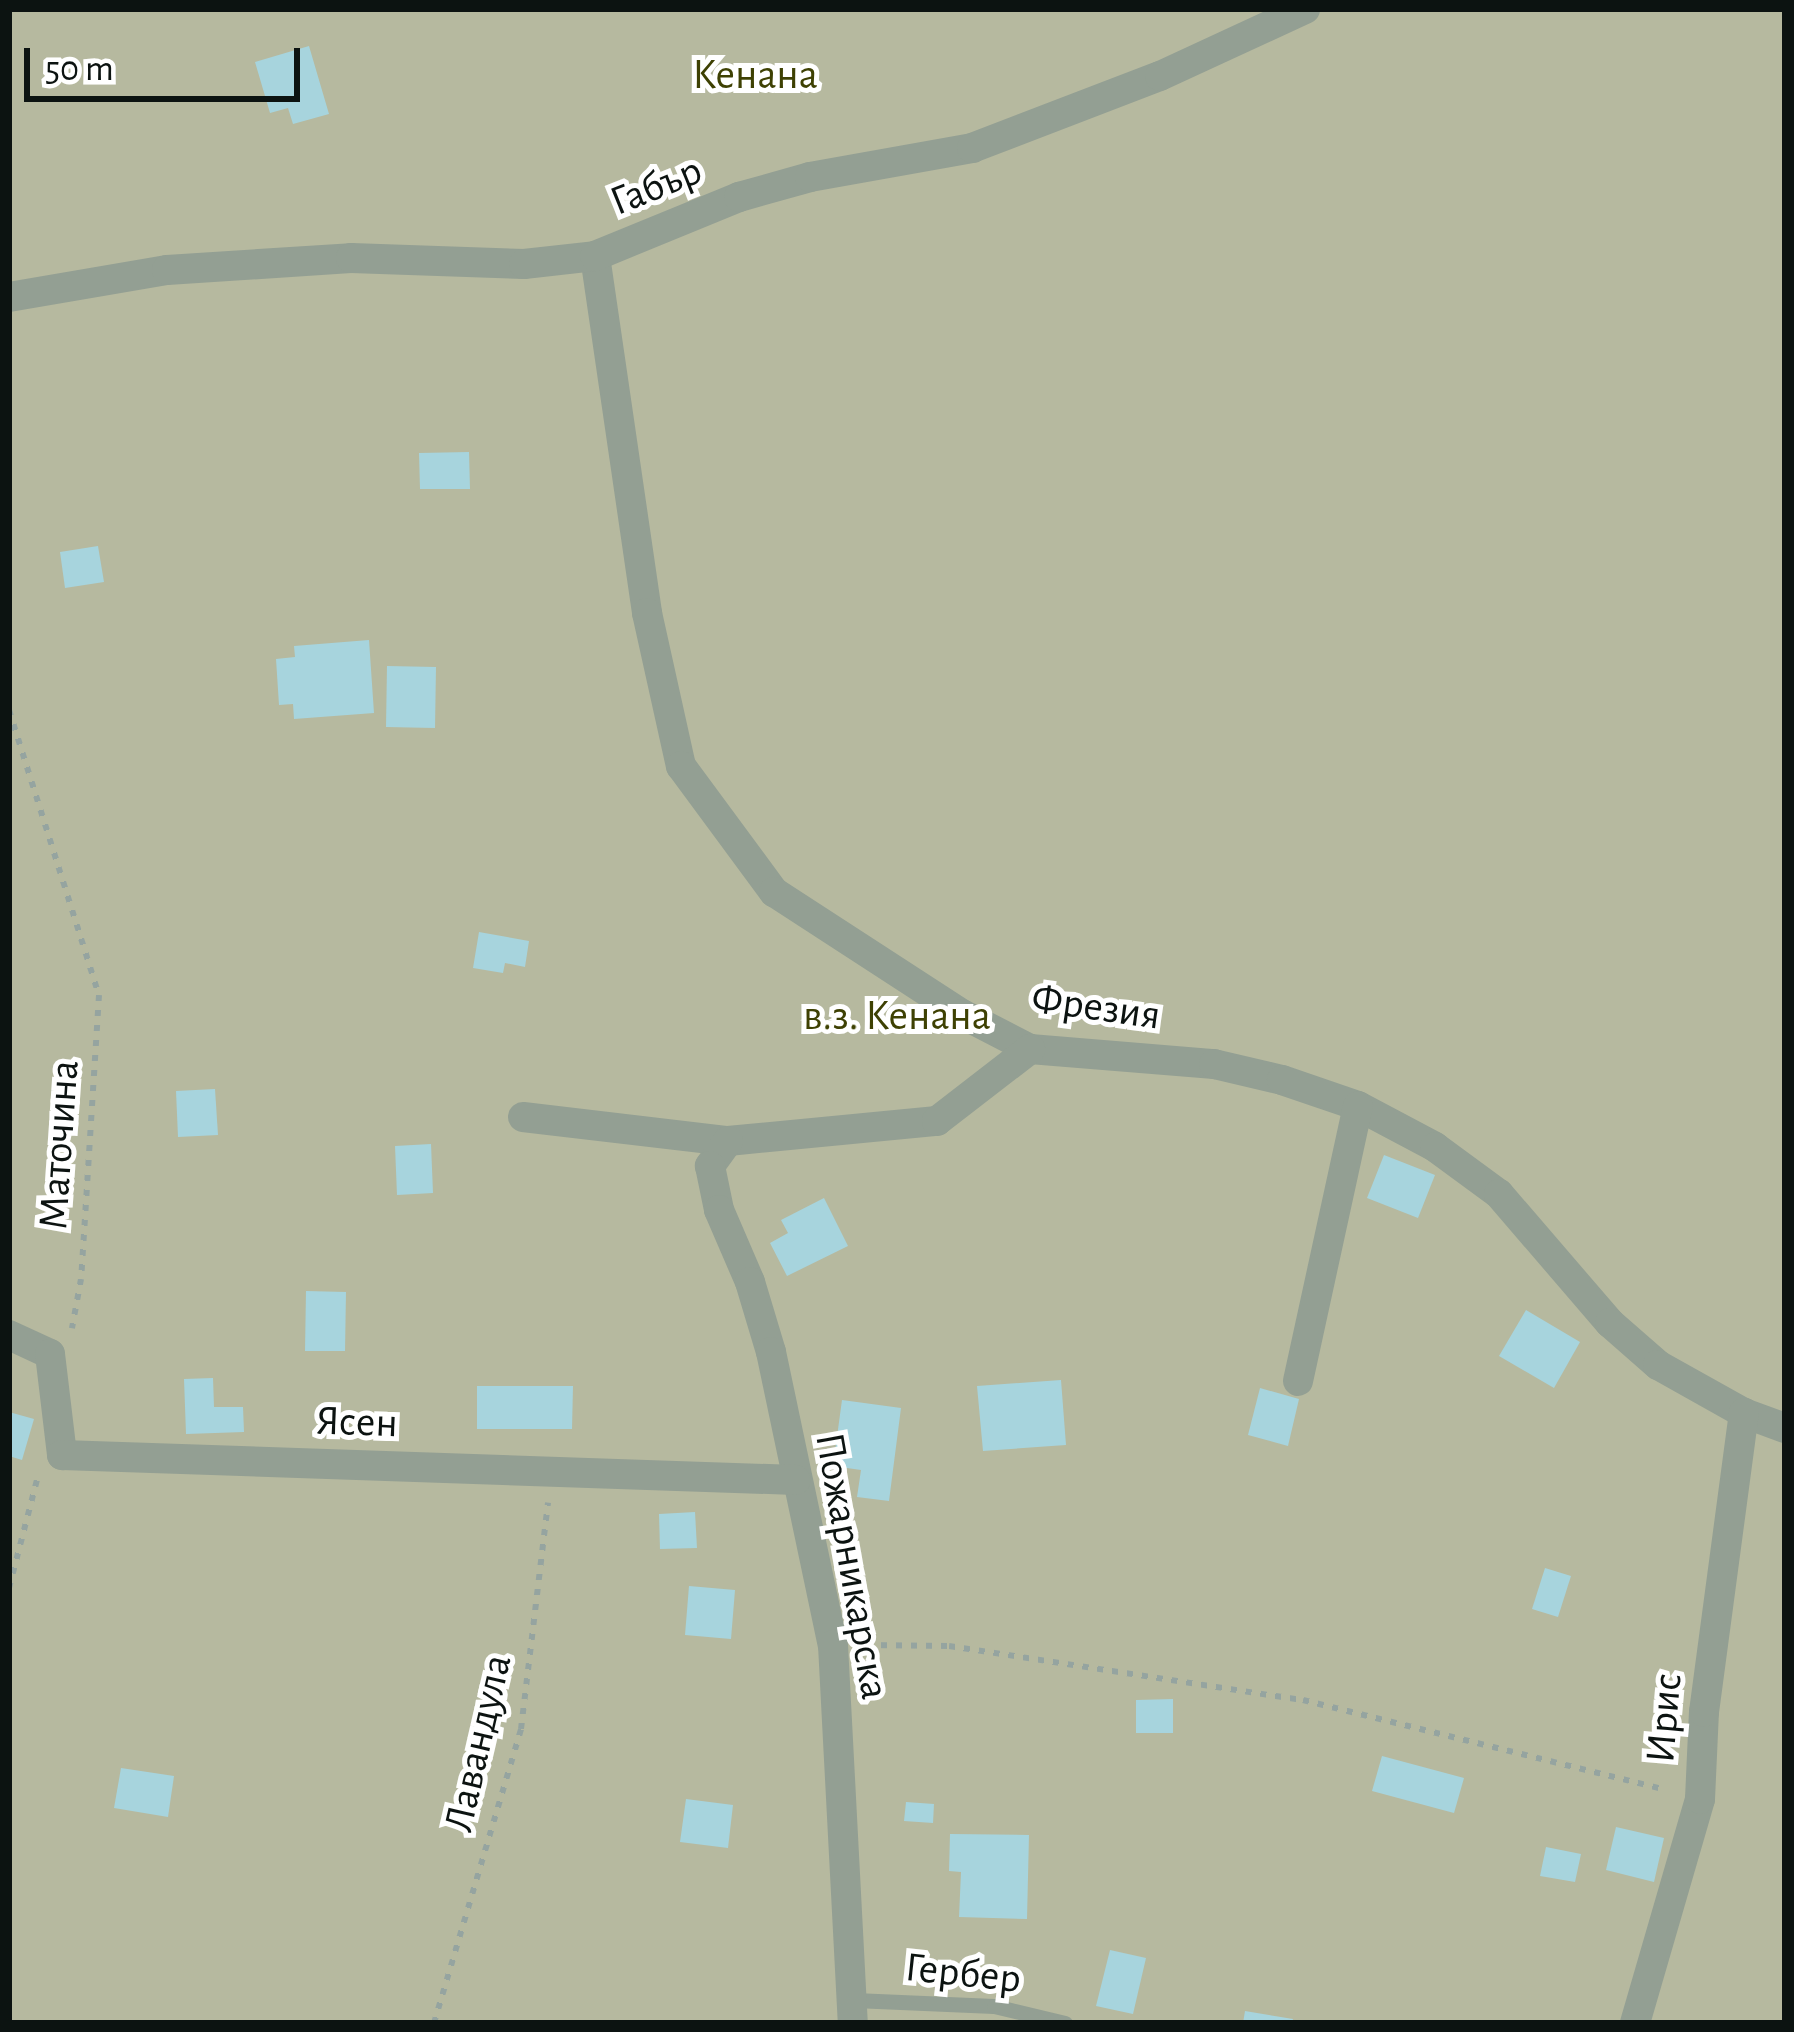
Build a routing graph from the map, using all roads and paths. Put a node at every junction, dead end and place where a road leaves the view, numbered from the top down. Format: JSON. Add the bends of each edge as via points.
{"nodes":[{"id":1,"x":1305,"y":9,"type":"edge"},
{"id":2,"x":595,"y":256,"type":"junction"},
{"id":3,"x":9,"y":297,"type":"edge"},
{"id":4,"x":9,"y":710,"type":"edge"},
{"id":5,"x":1030,"y":1049,"type":"junction"},
{"id":6,"x":1358,"y":1106,"type":"junction"},
{"id":7,"x":523,"y":1117,"type":"dead end"},
{"id":8,"x":728,"y":1141,"type":"junction"},
{"id":9,"x":9,"y":1335,"type":"edge"},
{"id":10,"x":69,"y":1344,"type":"dead end"},
{"id":11,"x":1298,"y":1382,"type":"dead end"},
{"id":12,"x":1744,"y":1413,"type":"junction"},
{"id":13,"x":1785,"y":1428,"type":"edge"},
{"id":14,"x":40,"y":1469,"type":"dead end"},
{"id":15,"x":552,"y":1470,"type":"junction"},
{"id":16,"x":796,"y":1480,"type":"junction"},
{"id":17,"x":9,"y":1588,"type":"edge"},
{"id":18,"x":832,"y":1645,"type":"junction"},
{"id":19,"x":1700,"y":1798,"type":"junction"},
{"id":20,"x":853,"y":2011,"type":"edge"},
{"id":21,"x":434,"y":2023,"type":"edge"},
{"id":22,"x":1065,"y":2023,"type":"edge"},
{"id":23,"x":1636,"y":2023,"type":"edge"}],
"edges":[{"from":1,"to":2,"type":"street","name":"Габър","via":[[1160,76],[971,148],[757,192]]},
{"from":2,"to":3,"type":"street","name":"Габър","via":[[190,269]]},
{"from":2,"to":5,"type":"street","name":"Фрезия","via":[[647,613],[681,766],[774,892]]},
{"from":4,"to":10,"type":"path","name":"Маточина","via":[[99,995],[81,1280]]},
{"from":5,"to":6,"type":"street","name":"Фрезия","via":[[1214,1064]]},
{"from":5,"to":8,"type":"street","via":[[937,1121]]},
{"from":6,"to":11,"type":"street"},
{"from":6,"to":12,"type":"street","name":"Фрезия","via":[[1435,1147],[1498,1194],[1610,1323],[1658,1365]]},
{"from":7,"to":8,"type":"street"},
{"from":8,"to":16,"type":"street","name":"Пожарникарска","via":[[710,1166],[771,1352]]},
{"from":9,"to":15,"type":"street","name":"Ясен","via":[[50,1354],[62,1455]]},
{"from":12,"to":13,"type":"street","name":"Фрезия"},
{"from":12,"to":19,"type":"street","name":"Ирис"},
{"from":14,"to":17,"type":"path"},
{"from":15,"to":16,"type":"street","name":"Ясен"},
{"from":15,"to":21,"type":"path","name":"Лавандула","via":[[521,1729]]},
{"from":16,"to":18,"type":"street","name":"Пожарникарска"},
{"from":18,"to":19,"type":"path","via":[[949,1646],[1303,1700]]},
{"from":18,"to":20,"type":"street","name":"Пожарникарска"},
{"from":19,"to":23,"type":"street","name":"Ирис"},
{"from":20,"to":22,"type":"lane","name":"Гербер","via":[[994,2006]]}]}
